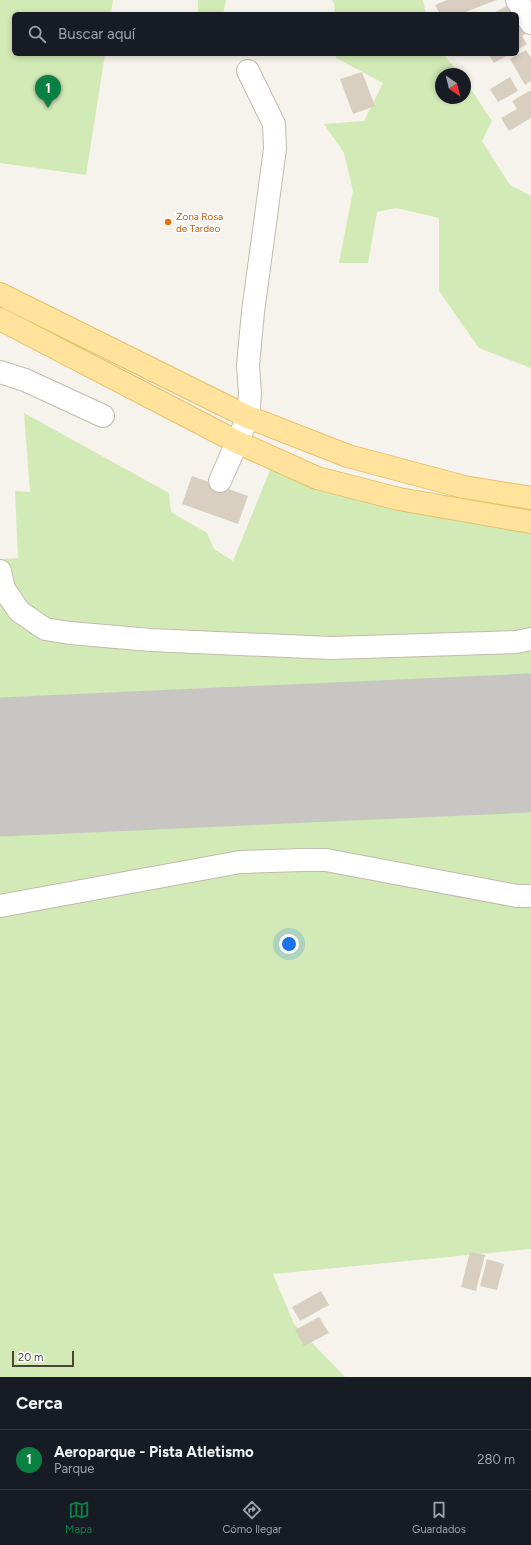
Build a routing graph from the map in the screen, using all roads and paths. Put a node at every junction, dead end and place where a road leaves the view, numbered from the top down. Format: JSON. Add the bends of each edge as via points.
{"nodes":[{"id":1,"x":517,"y":0,"type":"edge"},
{"id":2,"x":531,"y":23,"type":"edge"},
{"id":3,"x":248,"y":71,"type":"dead end"},
{"id":4,"x":0,"y":294,"type":"edge"},
{"id":5,"x":0,"y":319,"type":"edge"},
{"id":6,"x":0,"y":372,"type":"edge"},
{"id":7,"x":103,"y":416,"type":"dead end"},
{"id":8,"x":248,"y":417,"type":"junction"},
{"id":9,"x":237,"y":442,"type":"junction"},
{"id":10,"x":220,"y":482,"type":"dead end"},
{"id":11,"x":531,"y":498,"type":"edge"},
{"id":12,"x":531,"y":522,"type":"edge"},
{"id":13,"x":0,"y":571,"type":"edge"},
{"id":14,"x":531,"y":639,"type":"edge"},
{"id":15,"x":531,"y":896,"type":"edge"},
{"id":16,"x":0,"y":906,"type":"edge"}],
"edges":[{"from":1,"to":2,"type":"street"},
{"from":3,"to":8,"type":"street","via":[[274,124],[275,148],[251,327]]},
{"from":4,"to":8,"type":"main road"},
{"from":5,"to":9,"type":"main road"},
{"from":6,"to":7,"type":"street","via":[[25,380]]},
{"from":8,"to":9,"type":"street"},
{"from":8,"to":11,"type":"main road","via":[[348,456],[464,487]]},
{"from":9,"to":10,"type":"street"},
{"from":9,"to":12,"type":"main road","via":[[317,478],[399,499]]},
{"from":13,"to":14,"type":"street","via":[[4,589],[19,610],[45,629],[70,633],[151,640],[331,648],[516,642]]},
{"from":15,"to":16,"type":"street","via":[[517,896],[326,860],[302,860],[240,862]]}]}
